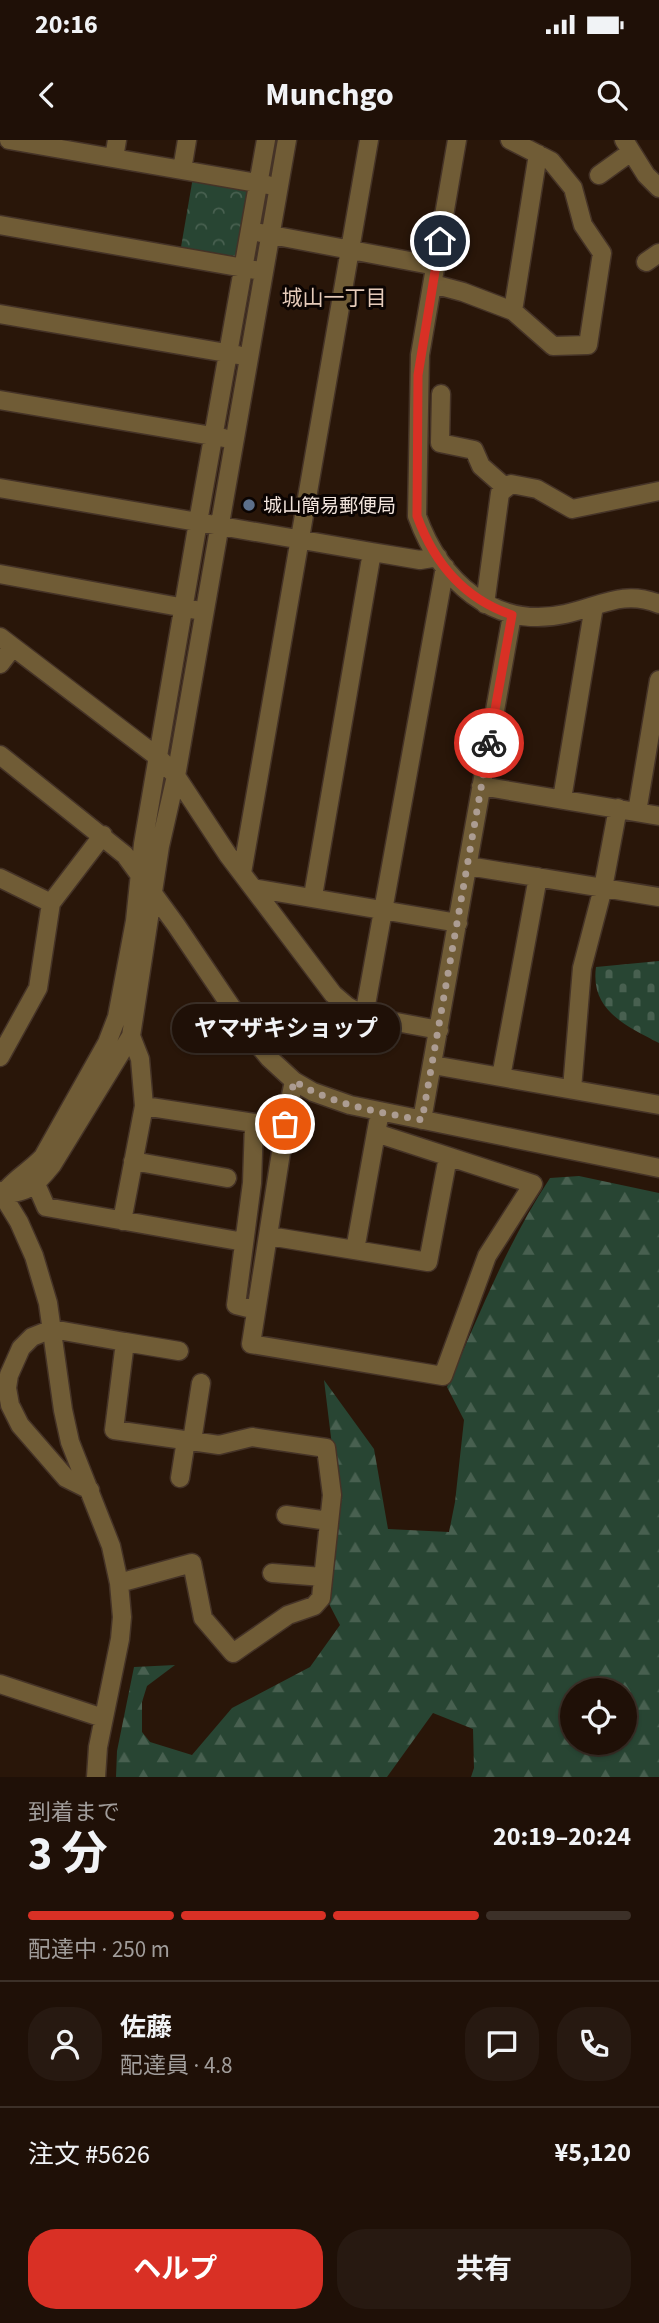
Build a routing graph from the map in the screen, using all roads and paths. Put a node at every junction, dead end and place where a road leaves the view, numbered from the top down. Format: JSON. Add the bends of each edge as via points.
{"nodes":[{"id":1,"x":9,"y":140,"type":"edge"},
{"id":2,"x":117,"y":140,"type":"edge"},
{"id":3,"x":187,"y":140,"type":"edge"},
{"id":4,"x":266,"y":140,"type":"edge"},
{"id":5,"x":287,"y":140,"type":"edge"},
{"id":6,"x":369,"y":140,"type":"edge"},
{"id":7,"x":457,"y":140,"type":"edge"},
{"id":8,"x":510,"y":140,"type":"edge"},
{"id":9,"x":630,"y":144,"type":"edge"},
{"id":10,"x":538,"y":154,"type":"junction"},
{"id":11,"x":114,"y":158,"type":"junction"},
{"id":12,"x":183,"y":170,"type":"junction"},
{"id":13,"x":659,"y":174,"type":"edge"},
{"id":14,"x":599,"y":175,"type":"dead end"},
{"id":15,"x":259,"y":183,"type":"junction"},
{"id":16,"x":279,"y":186,"type":"junction"},
{"id":17,"x":659,"y":188,"type":"edge"},
{"id":18,"x":0,"y":225,"type":"edge"},
{"id":19,"x":251,"y":231,"type":"junction"},
{"id":20,"x":270,"y":235,"type":"junction"},
{"id":21,"x":351,"y":250,"type":"junction"},
{"id":22,"x":436,"y":266,"type":"junction"},
{"id":23,"x":245,"y":268,"type":"junction"},
{"id":24,"x":264,"y":271,"type":"junction"},
{"id":25,"x":433,"y":284,"type":"junction"},
{"id":26,"x":513,"y":312,"type":"junction"},
{"id":27,"x":0,"y":314,"type":"edge"},
{"id":28,"x":229,"y":354,"type":"junction"},
{"id":29,"x":249,"y":357,"type":"junction"},
{"id":30,"x":441,"y":394,"type":"dead end"},
{"id":31,"x":0,"y":400,"type":"edge"},
{"id":32,"x":215,"y":437,"type":"junction"},
{"id":33,"x":235,"y":440,"type":"junction"},
{"id":34,"x":657,"y":486,"type":"edge"},
{"id":35,"x":0,"y":488,"type":"edge"},
{"id":36,"x":506,"y":488,"type":"junction"},
{"id":37,"x":198,"y":522,"type":"junction"},
{"id":38,"x":220,"y":527,"type":"junction"},
{"id":39,"x":302,"y":540,"type":"junction"},
{"id":40,"x":372,"y":552,"type":"junction"},
{"id":41,"x":442,"y":562,"type":"junction"},
{"id":42,"x":0,"y":574,"type":"edge"},
{"id":43,"x":485,"y":604,"type":"junction"},
{"id":44,"x":659,"y":604,"type":"edge"},
{"id":45,"x":594,"y":606,"type":"junction"},
{"id":46,"x":184,"y":608,"type":"junction"},
{"id":47,"x":205,"y":612,"type":"junction"},
{"id":48,"x":512,"y":615,"type":"junction"},
{"id":49,"x":6,"y":642,"type":"edge"},
{"id":50,"x":0,"y":664,"type":"edge"},
{"id":51,"x":659,"y":680,"type":"edge"},
{"id":52,"x":654,"y":734,"type":"edge"},
{"id":53,"x":0,"y":755,"type":"edge"},
{"id":54,"x":159,"y":758,"type":"junction"},
{"id":55,"x":176,"y":776,"type":"junction"},
{"id":56,"x":481,"y":786,"type":"junction"},
{"id":57,"x":562,"y":799,"type":"junction"},
{"id":58,"x":618,"y":808,"type":"junction"},
{"id":59,"x":637,"y":812,"type":"junction"},
{"id":60,"x":659,"y":816,"type":"edge"},
{"id":61,"x":103,"y":835,"type":"junction"},
{"id":62,"x":468,"y":866,"type":"junction"},
{"id":63,"x":242,"y":873,"type":"junction"},
{"id":64,"x":140,"y":875,"type":"junction"},
{"id":65,"x":538,"y":877,"type":"junction"},
{"id":66,"x":0,"y":878,"type":"edge"},
{"id":67,"x":253,"y":888,"type":"junction"},
{"id":68,"x":603,"y":888,"type":"junction"},
{"id":69,"x":154,"y":894,"type":"junction"},
{"id":70,"x":313,"y":896,"type":"junction"},
{"id":71,"x":659,"y":897,"type":"edge"},
{"id":72,"x":51,"y":903,"type":"junction"},
{"id":73,"x":383,"y":909,"type":"junction"},
{"id":74,"x":458,"y":923,"type":"junction"},
{"id":75,"x":364,"y":1016,"type":"junction"},
{"id":76,"x":439,"y":1030,"type":"junction"},
{"id":77,"x":131,"y":1036,"type":"junction"},
{"id":78,"x":0,"y":1057,"type":"edge"},
{"id":79,"x":433,"y":1065,"type":"junction"},
{"id":80,"x":501,"y":1077,"type":"junction"},
{"id":81,"x":294,"y":1081,"type":"junction"},
{"id":82,"x":572,"y":1089,"type":"junction"},
{"id":83,"x":659,"y":1105,"type":"edge"},
{"id":84,"x":144,"y":1106,"type":"junction"},
{"id":85,"x":380,"y":1112,"type":"junction"},
{"id":86,"x":422,"y":1120,"type":"junction"},
{"id":87,"x":376,"y":1133,"type":"junction"},
{"id":88,"x":448,"y":1157,"type":"junction"},
{"id":89,"x":133,"y":1161,"type":"junction"},
{"id":90,"x":659,"y":1168,"type":"edge"},
{"id":91,"x":227,"y":1178,"type":"dead end"},
{"id":92,"x":36,"y":1184,"type":"junction"},
{"id":93,"x":1,"y":1193,"type":"edge"},
{"id":94,"x":122,"y":1221,"type":"junction"},
{"id":95,"x":269,"y":1236,"type":"junction"},
{"id":96,"x":244,"y":1242,"type":"junction"},
{"id":97,"x":355,"y":1250,"type":"junction"},
{"id":98,"x":256,"y":1310,"type":"junction"},
{"id":99,"x":52,"y":1329,"type":"junction"},
{"id":100,"x":125,"y":1342,"type":"junction"},
{"id":101,"x":179,"y":1351,"type":"dead end"},
{"id":102,"x":201,"y":1384,"type":"dead end"},
{"id":103,"x":189,"y":1440,"type":"junction"},
{"id":104,"x":180,"y":1478,"type":"dead end"},
{"id":105,"x":90,"y":1490,"type":"junction"},
{"id":106,"x":286,"y":1515,"type":"dead end"},
{"id":107,"x":329,"y":1521,"type":"junction"},
{"id":108,"x":272,"y":1573,"type":"dead end"},
{"id":109,"x":323,"y":1577,"type":"junction"},
{"id":110,"x":119,"y":1583,"type":"junction"},
{"id":111,"x":0,"y":1684,"type":"edge"},
{"id":112,"x":103,"y":1718,"type":"junction"},
{"id":113,"x":96,"y":1777,"type":"edge"}],
"edges":[{"from":1,"to":11,"type":"street"},
{"from":2,"to":11,"type":"street"},
{"from":3,"to":12,"type":"street"},
{"from":4,"to":15,"type":"street"},
{"from":5,"to":16,"type":"street"},
{"from":6,"to":21,"type":"street"},
{"from":7,"to":22,"type":"street"},
{"from":8,"to":10,"type":"street"},
{"from":9,"to":13,"type":"street"},
{"from":9,"to":14,"type":"street"},
{"from":9,"to":17,"type":"street","via":[[646,176]]},
{"from":10,"to":26,"type":"street"},
{"from":10,"to":26,"type":"street","via":[[551,161],[573,188],[583,225],[602,253],[588,345],[553,346]]},
{"from":11,"to":12,"type":"street"},
{"from":12,"to":15,"type":"street"},
{"from":15,"to":16,"type":"street"},
{"from":15,"to":19,"type":"street"},
{"from":16,"to":20,"type":"street"},
{"from":18,"to":23,"type":"street"},
{"from":19,"to":20,"type":"street"},
{"from":19,"to":23,"type":"street"},
{"from":20,"to":21,"type":"street"},
{"from":20,"to":24,"type":"street"},
{"from":21,"to":22,"type":"street"},
{"from":21,"to":39,"type":"street"},
{"from":22,"to":25,"type":"street"},
{"from":23,"to":24,"type":"street"},
{"from":23,"to":28,"type":"street"},
{"from":24,"to":29,"type":"street"},
{"from":25,"to":26,"type":"street"},
{"from":25,"to":41,"type":"street","via":[[418,375],[417,516]]},
{"from":27,"to":28,"type":"street"},
{"from":28,"to":29,"type":"street"},
{"from":28,"to":32,"type":"street"},
{"from":29,"to":33,"type":"street"},
{"from":30,"to":36,"type":"street","via":[[440,443],[474,450],[481,466]]},
{"from":31,"to":32,"type":"street"},
{"from":32,"to":33,"type":"street"},
{"from":32,"to":37,"type":"street"},
{"from":33,"to":38,"type":"street"},
{"from":34,"to":36,"type":"street","via":[[572,509],[537,489],[511,484]]},
{"from":35,"to":37,"type":"street"},
{"from":36,"to":43,"type":"street","via":[[500,493]]},
{"from":37,"to":38,"type":"street"},
{"from":37,"to":46,"type":"street"},
{"from":38,"to":39,"type":"street"},
{"from":38,"to":47,"type":"street"},
{"from":39,"to":40,"type":"street"},
{"from":39,"to":63,"type":"street"},
{"from":40,"to":41,"type":"street"},
{"from":40,"to":70,"type":"street"},
{"from":41,"to":43,"type":"street","via":[[461,587]]},
{"from":41,"to":73,"type":"street"},
{"from":42,"to":46,"type":"street"},
{"from":43,"to":48,"type":"street"},
{"from":44,"to":45,"type":"street","via":[[625,597]]},
{"from":45,"to":48,"type":"street","via":[[543,618]]},
{"from":45,"to":57,"type":"street"},
{"from":46,"to":47,"type":"street"},
{"from":46,"to":54,"type":"street"},
{"from":47,"to":55,"type":"street"},
{"from":48,"to":56,"type":"street"},
{"from":49,"to":50,"type":"street"},
{"from":49,"to":54,"type":"street"},
{"from":51,"to":52,"type":"street"},
{"from":52,"to":59,"type":"street"},
{"from":53,"to":61,"type":"street"},
{"from":54,"to":55,"type":"street"},
{"from":54,"to":64,"type":"street"},
{"from":55,"to":63,"type":"street"},
{"from":55,"to":69,"type":"street"},
{"from":56,"to":57,"type":"street"},
{"from":56,"to":62,"type":"street"},
{"from":57,"to":58,"type":"street"},
{"from":58,"to":59,"type":"street"},
{"from":58,"to":68,"type":"street"},
{"from":59,"to":60,"type":"street"},
{"from":61,"to":64,"type":"street"},
{"from":61,"to":72,"type":"street"},
{"from":62,"to":65,"type":"street"},
{"from":62,"to":74,"type":"street"},
{"from":63,"to":67,"type":"street"},
{"from":64,"to":69,"type":"street"},
{"from":64,"to":93,"type":"street","via":[[117,1017],[107,1043],[43,1157]]},
{"from":65,"to":68,"type":"street"},
{"from":65,"to":80,"type":"street"},
{"from":66,"to":72,"type":"street"},
{"from":67,"to":70,"type":"street"},
{"from":67,"to":75,"type":"street","via":[[333,994]]},
{"from":68,"to":71,"type":"street"},
{"from":68,"to":82,"type":"street","via":[[582,968]]},
{"from":69,"to":77,"type":"street"},
{"from":69,"to":81,"type":"street","via":[[249,1033]]},
{"from":70,"to":73,"type":"street"},
{"from":72,"to":78,"type":"street","via":[[38,989]]},
{"from":73,"to":74,"type":"street"},
{"from":73,"to":75,"type":"street"},
{"from":74,"to":76,"type":"street"},
{"from":75,"to":76,"type":"street"},
{"from":76,"to":79,"type":"street"},
{"from":77,"to":84,"type":"street","via":[[139,1059]]},
{"from":77,"to":92,"type":"street"},
{"from":79,"to":80,"type":"street"},
{"from":79,"to":86,"type":"street"},
{"from":80,"to":82,"type":"street"},
{"from":81,"to":85,"type":"street","via":[[332,1100]]},
{"from":81,"to":95,"type":"street"},
{"from":82,"to":83,"type":"street"},
{"from":84,"to":89,"type":"street"},
{"from":84,"to":96,"type":"street","via":[[254,1123]]},
{"from":85,"to":86,"type":"street"},
{"from":85,"to":87,"type":"street"},
{"from":86,"to":90,"type":"street"},
{"from":87,"to":88,"type":"street"},
{"from":87,"to":97,"type":"street"},
{"from":88,"to":97,"type":"street","via":[[428,1262]]},
{"from":88,"to":98,"type":"street","via":[[533,1184],[487,1256],[443,1376],[251,1344]]},
{"from":89,"to":91,"type":"street"},
{"from":89,"to":94,"type":"street"},
{"from":92,"to":93,"type":"street","via":[[24,1193]]},
{"from":92,"to":94,"type":"street","via":[[46,1208]]},
{"from":93,"to":99,"type":"street","via":[[34,1256]]},
{"from":94,"to":96,"type":"street"},
{"from":95,"to":97,"type":"street"},
{"from":95,"to":98,"type":"street"},
{"from":96,"to":98,"type":"street","via":[[236,1305]]},
{"from":99,"to":100,"type":"street"},
{"from":99,"to":105,"type":"street","via":[[70,1442]]},
{"from":99,"to":105,"type":"street","via":[[21,1348],[9,1375],[10,1405],[20,1425],[66,1478]]},
{"from":100,"to":101,"type":"street"},
{"from":100,"to":103,"type":"street","via":[[114,1430]]},
{"from":102,"to":103,"type":"street"},
{"from":103,"to":104,"type":"street"},
{"from":103,"to":107,"type":"street","via":[[219,1445],[252,1437],[326,1448],[332,1495]]},
{"from":105,"to":110,"type":"street"},
{"from":106,"to":107,"type":"street"},
{"from":107,"to":109,"type":"street"},
{"from":108,"to":109,"type":"street"},
{"from":109,"to":110,"type":"street","via":[[321,1598],[314,1605],[288,1615],[233,1653],[203,1618],[192,1563]]},
{"from":110,"to":112,"type":"street","via":[[120,1639]]},
{"from":111,"to":112,"type":"street"},
{"from":112,"to":113,"type":"street"}]}
